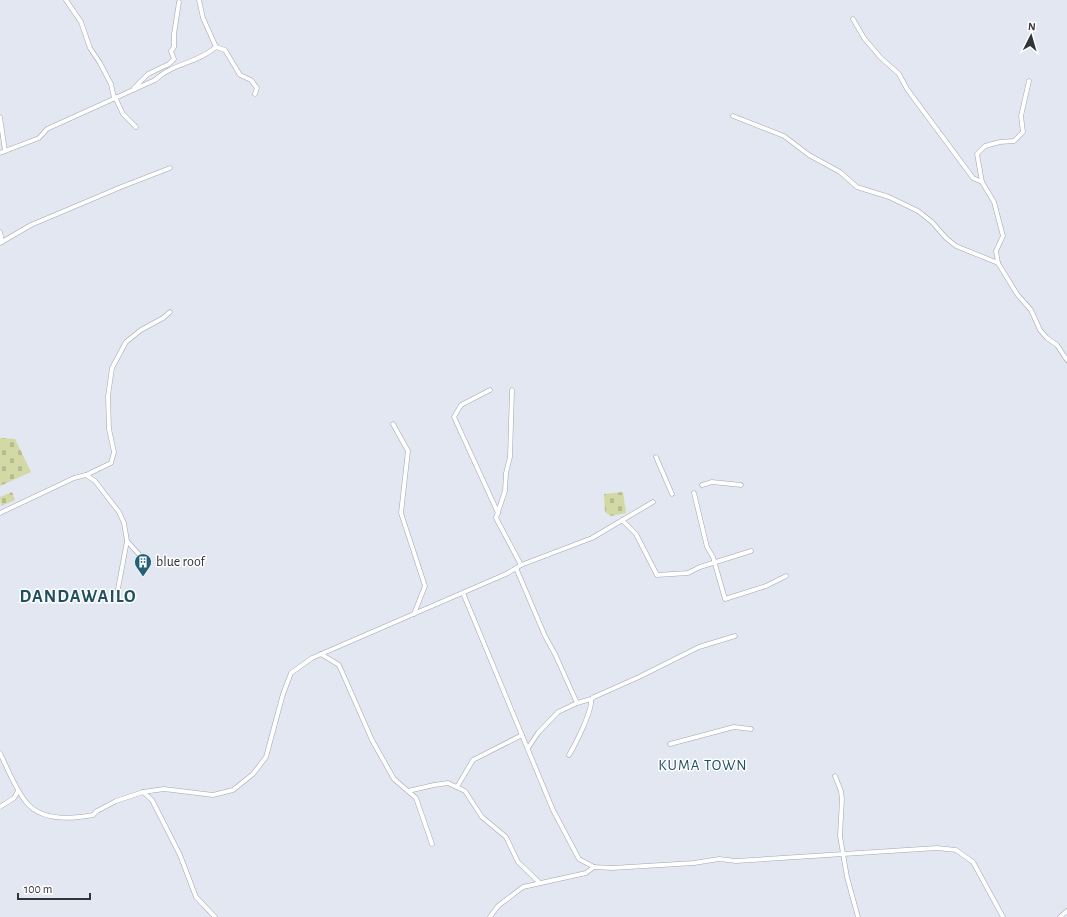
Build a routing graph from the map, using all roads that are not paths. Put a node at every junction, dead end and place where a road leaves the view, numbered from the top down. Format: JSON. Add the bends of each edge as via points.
{"nodes":[{"id":1,"x":66,"y":0,"type":"edge"},
{"id":2,"x":199,"y":0,"type":"edge"},
{"id":3,"x":180,"y":2,"type":"dead end"},
{"id":4,"x":853,"y":19,"type":"dead end"},
{"id":5,"x":216,"y":47,"type":"junction"},
{"id":6,"x":1029,"y":81,"type":"dead end"},
{"id":7,"x":133,"y":90,"type":"junction"},
{"id":8,"x":255,"y":94,"type":"dead end"},
{"id":9,"x":115,"y":98,"type":"junction"},
{"id":10,"x":733,"y":116,"type":"dead end"},
{"id":11,"x":0,"y":117,"type":"edge"},
{"id":12,"x":136,"y":127,"type":"dead end"},
{"id":13,"x":5,"y":151,"type":"junction"},
{"id":14,"x":0,"y":153,"type":"edge"},
{"id":15,"x":170,"y":168,"type":"dead end"},
{"id":16,"x":982,"y":182,"type":"junction"},
{"id":17,"x":0,"y":232,"type":"edge"},
{"id":18,"x":1,"y":242,"type":"edge"},
{"id":19,"x":998,"y":263,"type":"junction"},
{"id":20,"x":170,"y":312,"type":"dead end"},
{"id":21,"x":1067,"y":360,"type":"edge"},
{"id":22,"x":490,"y":390,"type":"dead end"},
{"id":23,"x":512,"y":390,"type":"dead end"},
{"id":24,"x":392,"y":424,"type":"dead end"},
{"id":25,"x":656,"y":457,"type":"dead end"},
{"id":26,"x":86,"y":476,"type":"junction"},
{"id":27,"x":702,"y":485,"type":"dead end"},
{"id":28,"x":742,"y":485,"type":"dead end"},
{"id":29,"x":694,"y":493,"type":"dead end"},
{"id":30,"x":672,"y":494,"type":"dead end"},
{"id":31,"x":653,"y":502,"type":"dead end"},
{"id":32,"x":0,"y":513,"type":"edge"},
{"id":33,"x":498,"y":514,"type":"junction"},
{"id":34,"x":622,"y":520,"type":"junction"},
{"id":35,"x":127,"y":541,"type":"junction"},
{"id":36,"x":751,"y":551,"type":"dead end"},
{"id":37,"x":146,"y":562,"type":"dead end"},
{"id":38,"x":715,"y":562,"type":"junction"},
{"id":39,"x":521,"y":565,"type":"junction"},
{"id":40,"x":516,"y":568,"type":"junction"},
{"id":41,"x":786,"y":576,"type":"dead end"},
{"id":42,"x":463,"y":592,"type":"junction"},
{"id":43,"x":117,"y":594,"type":"dead end"},
{"id":44,"x":414,"y":614,"type":"junction"},
{"id":45,"x":735,"y":636,"type":"dead end"},
{"id":46,"x":321,"y":654,"type":"junction"},
{"id":47,"x":591,"y":699,"type":"junction"},
{"id":48,"x":577,"y":703,"type":"junction"},
{"id":49,"x":751,"y":730,"type":"dead end"},
{"id":50,"x":522,"y":735,"type":"junction"},
{"id":51,"x":670,"y":744,"type":"dead end"},
{"id":52,"x":528,"y":748,"type":"junction"},
{"id":53,"x":0,"y":753,"type":"edge"},
{"id":54,"x":569,"y":755,"type":"dead end"},
{"id":55,"x":835,"y":776,"type":"dead end"},
{"id":56,"x":457,"y":787,"type":"junction"},
{"id":57,"x":18,"y":791,"type":"junction"},
{"id":58,"x":408,"y":791,"type":"junction"},
{"id":59,"x":143,"y":792,"type":"junction"},
{"id":60,"x":0,"y":808,"type":"edge"},
{"id":61,"x":432,"y":844,"type":"dead end"},
{"id":62,"x":843,"y":854,"type":"junction"},
{"id":63,"x":594,"y":867,"type":"junction"},
{"id":64,"x":540,"y":883,"type":"junction"},
{"id":65,"x":1067,"y":911,"type":"edge"},
{"id":66,"x":215,"y":917,"type":"edge"},
{"id":67,"x":490,"y":917,"type":"edge"},
{"id":68,"x":858,"y":917,"type":"edge"},
{"id":69,"x":1003,"y":917,"type":"edge"},
{"id":70,"x":1060,"y":917,"type":"edge"}],
"edges":[{"from":1,"to":9,"type":"street","via":[[81,22],[90,48],[111,84]]},
{"from":2,"to":5,"type":"street","via":[[203,18]]},
{"from":3,"to":7,"type":"street","via":[[174,47],[171,51],[174,59],[148,74]]},
{"from":4,"to":16,"type":"street","via":[[864,38],[899,74],[973,178]]},
{"from":5,"to":7,"type":"street","via":[[208,54]]},
{"from":5,"to":8,"type":"street","via":[[225,50],[240,75],[251,80],[257,88]]},
{"from":6,"to":16,"type":"street","via":[[1021,116],[1023,132],[1014,141],[985,146],[977,154]]},
{"from":7,"to":9,"type":"street"},
{"from":9,"to":12,"type":"street","via":[[123,114]]},
{"from":9,"to":13,"type":"street","via":[[47,129],[39,138]]},
{"from":10,"to":19,"type":"street","via":[[784,136],[809,155],[840,172],[857,187],[890,197],[918,211],[956,246]]},
{"from":11,"to":13,"type":"street"},
{"from":13,"to":14,"type":"street"},
{"from":15,"to":18,"type":"street","via":[[31,225]]},
{"from":16,"to":19,"type":"street","via":[[994,202],[1003,236],[996,251]]},
{"from":17,"to":18,"type":"street"},
{"from":19,"to":21,"type":"street","via":[[1032,310],[1040,330],[1057,345]]},
{"from":20,"to":26,"type":"street","via":[[126,342],[112,368],[108,396],[109,429],[114,452],[111,463]]},
{"from":22,"to":33,"type":"street","via":[[461,405],[454,417]]},
{"from":23,"to":33,"type":"street","via":[[510,457],[505,491]]},
{"from":24,"to":44,"type":"street","via":[[408,451],[401,513],[425,586]]},
{"from":25,"to":30,"type":"street"},
{"from":26,"to":32,"type":"street","via":[[74,478]]},
{"from":26,"to":35,"type":"street","via":[[95,481],[119,512]]},
{"from":27,"to":28,"type":"street","via":[[712,482]]},
{"from":29,"to":38,"type":"street","via":[[707,547]]},
{"from":31,"to":34,"type":"street"},
{"from":33,"to":39,"type":"street","via":[[496,518]]},
{"from":34,"to":38,"type":"street","via":[[636,534],[657,575],[688,573]]},
{"from":34,"to":39,"type":"street","via":[[592,538]]},
{"from":35,"to":37,"type":"street"},
{"from":35,"to":43,"type":"street"},
{"from":36,"to":38,"type":"street"},
{"from":38,"to":41,"type":"street","via":[[725,599],[766,586]]},
{"from":39,"to":40,"type":"street"},
{"from":40,"to":42,"type":"street"},
{"from":40,"to":48,"type":"street"},
{"from":42,"to":44,"type":"street"},
{"from":42,"to":50,"type":"street"},
{"from":44,"to":46,"type":"street"},
{"from":45,"to":47,"type":"street","via":[[699,647]]},
{"from":46,"to":58,"type":"street","via":[[339,665],[372,740],[394,779]]},
{"from":46,"to":59,"type":"street","via":[[291,673],[266,757],[253,774],[233,790],[214,796],[164,789]]},
{"from":47,"to":48,"type":"street"},
{"from":47,"to":54,"type":"street","via":[[590,712]]},
{"from":48,"to":52,"type":"street","via":[[558,712]]},
{"from":49,"to":51,"type":"street","via":[[734,727]]},
{"from":50,"to":52,"type":"street"},
{"from":50,"to":56,"type":"street","via":[[473,760]]},
{"from":52,"to":63,"type":"street","via":[[569,843],[579,859]]},
{"from":53,"to":57,"type":"street"},
{"from":55,"to":62,"type":"street","via":[[842,800],[840,836]]},
{"from":56,"to":58,"type":"street","via":[[448,783]]},
{"from":56,"to":64,"type":"street","via":[[464,791],[482,817],[506,837],[518,862]]},
{"from":57,"to":59,"type":"street","via":[[27,804],[44,815],[65,817],[93,816],[97,811],[116,801]]},
{"from":57,"to":60,"type":"street","via":[[14,798]]},
{"from":58,"to":61,"type":"street","via":[[416,798]]},
{"from":59,"to":66,"type":"street","via":[[152,800],[180,855],[196,897]]},
{"from":62,"to":63,"type":"street"},
{"from":62,"to":68,"type":"street"},
{"from":62,"to":69,"type":"street","via":[[937,848],[956,850],[973,862]]},
{"from":63,"to":64,"type":"street","via":[[586,872]]},
{"from":64,"to":67,"type":"street","via":[[523,887],[498,906]]},
{"from":65,"to":70,"type":"street"}]}
